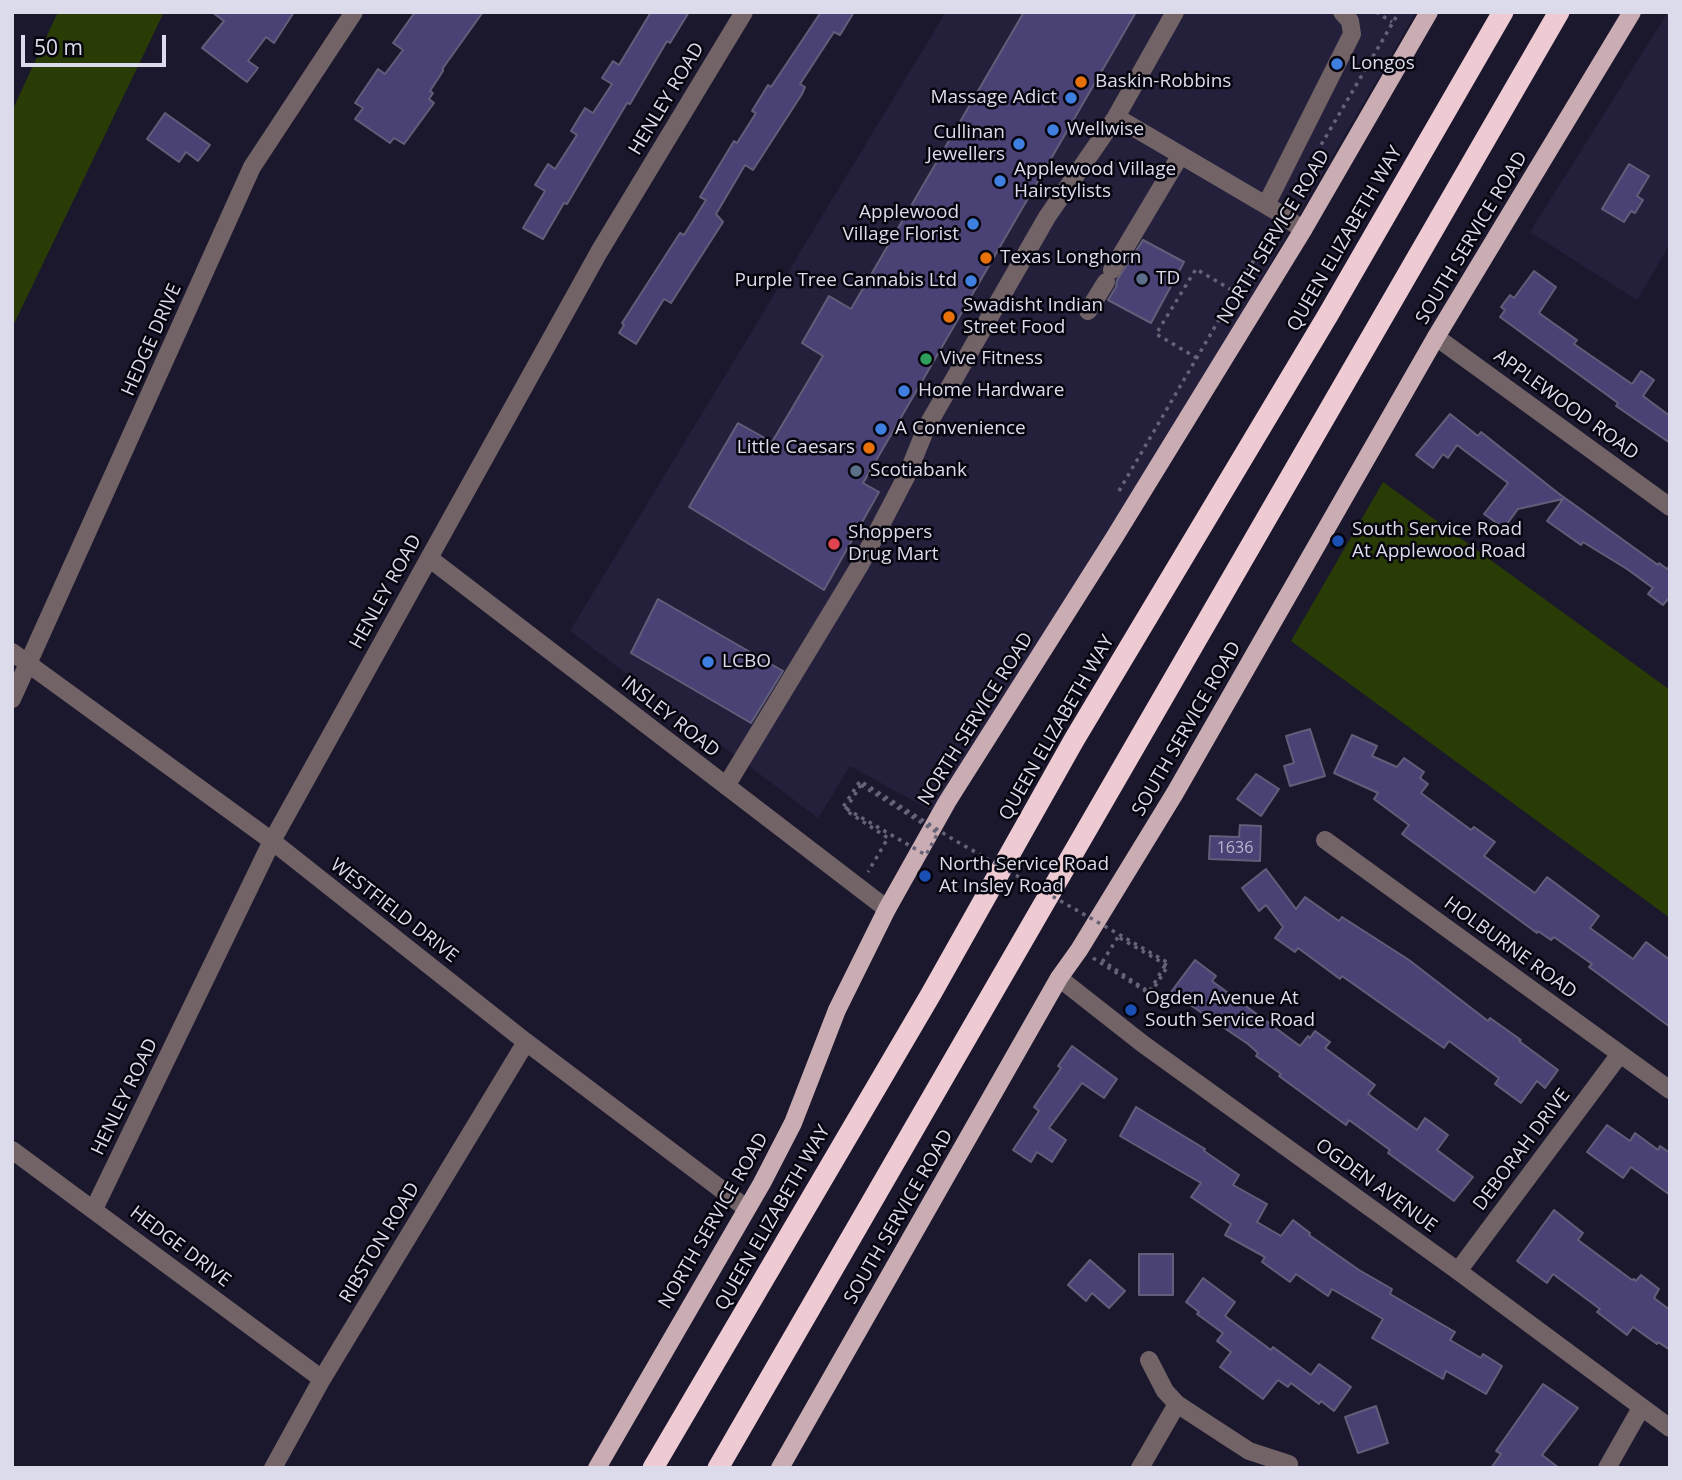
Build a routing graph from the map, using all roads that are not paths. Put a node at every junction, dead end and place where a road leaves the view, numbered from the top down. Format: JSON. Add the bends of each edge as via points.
{"nodes":[{"id":1,"x":354,"y":12,"type":"edge"},
{"id":2,"x":744,"y":12,"type":"edge"},
{"id":3,"x":1175,"y":12,"type":"edge"},
{"id":4,"x":1342,"y":12,"type":"edge"},
{"id":5,"x":1429,"y":12,"type":"edge"},
{"id":6,"x":1503,"y":12,"type":"edge"},
{"id":7,"x":1559,"y":12,"type":"edge"},
{"id":8,"x":1632,"y":12,"type":"edge"},
{"id":9,"x":1116,"y":117,"type":"junction"},
{"id":10,"x":1180,"y":156,"type":"junction"},
{"id":11,"x":1266,"y":205,"type":"junction"},
{"id":12,"x":1303,"y":230,"type":"junction"},
{"id":13,"x":1088,"y":311,"type":"dead end"},
{"id":14,"x":1437,"y":337,"type":"junction"},
{"id":15,"x":1670,"y":507,"type":"edge"},
{"id":16,"x":429,"y":558,"type":"junction"},
{"id":17,"x":12,"y":652,"type":"edge"},
{"id":18,"x":29,"y":665,"type":"junction"},
{"id":19,"x":12,"y":699,"type":"edge"},
{"id":20,"x":726,"y":786,"type":"junction"},
{"id":21,"x":1325,"y":840,"type":"dead end"},
{"id":22,"x":272,"y":841,"type":"junction"},
{"id":23,"x":887,"y":909,"type":"junction"},
{"id":24,"x":1059,"y":978,"type":"junction"},
{"id":25,"x":526,"y":1042,"type":"junction"},
{"id":26,"x":1620,"y":1054,"type":"junction"},
{"id":27,"x":1670,"y":1090,"type":"edge"},
{"id":28,"x":12,"y":1150,"type":"edge"},
{"id":29,"x":746,"y":1208,"type":"junction"},
{"id":30,"x":94,"y":1209,"type":"junction"},
{"id":31,"x":1458,"y":1271,"type":"junction"},
{"id":32,"x":1149,"y":1360,"type":"dead end"},
{"id":33,"x":322,"y":1380,"type":"junction"},
{"id":34,"x":1177,"y":1404,"type":"junction"},
{"id":35,"x":1641,"y":1408,"type":"junction"},
{"id":36,"x":1670,"y":1428,"type":"edge"},
{"id":37,"x":1289,"y":1464,"type":"dead end"},
{"id":38,"x":273,"y":1468,"type":"edge"},
{"id":39,"x":597,"y":1468,"type":"edge"},
{"id":40,"x":653,"y":1468,"type":"edge"},
{"id":41,"x":718,"y":1468,"type":"edge"},
{"id":42,"x":780,"y":1468,"type":"edge"},
{"id":43,"x":1140,"y":1468,"type":"edge"},
{"id":44,"x":1607,"y":1468,"type":"edge"}],
"edges":[{"from":1,"to":18,"type":"street","name":"HEDGE DRIVE","via":[[253,167]]},
{"from":2,"to":16,"type":"street","name":"HENLEY ROAD","via":[[599,252]]},
{"from":3,"to":9,"type":"street"},
{"from":4,"to":11,"type":"street","via":[[1350,21],[1352,34]]},
{"from":5,"to":12,"type":"main road","name":"NORTH SERVICE ROAD"},
{"from":6,"to":40,"type":"highway","name":"QUEEN ELIZABETH WAY"},
{"from":7,"to":41,"type":"highway"},
{"from":8,"to":14,"type":"main road","name":"SOUTH SERVICE ROAD"},
{"from":9,"to":10,"type":"street"},
{"from":9,"to":20,"type":"street","via":[[1047,217],[926,428],[860,565]]},
{"from":10,"to":11,"type":"street"},
{"from":10,"to":13,"type":"street"},
{"from":11,"to":12,"type":"street"},
{"from":12,"to":23,"type":"main road","name":"NORTH SERVICE ROAD","via":[[947,802]]},
{"from":14,"to":15,"type":"street","name":"APPLEWOOD ROAD"},
{"from":14,"to":24,"type":"main road","name":"SOUTH SERVICE ROAD","via":[[1175,793]]},
{"from":16,"to":20,"type":"street","name":"INSLEY ROAD"},
{"from":16,"to":22,"type":"street","name":"HENLEY ROAD"},
{"from":17,"to":18,"type":"street","name":"WESTFIELD DRIVE"},
{"from":18,"to":19,"type":"street","name":"HEDGE DRIVE"},
{"from":18,"to":22,"type":"street","name":"WESTFIELD DRIVE"},
{"from":20,"to":23,"type":"street","name":"INSLEY ROAD"},
{"from":21,"to":26,"type":"street","name":"HOLBURNE ROAD"},
{"from":22,"to":25,"type":"street","name":"WESTFIELD DRIVE"},
{"from":22,"to":30,"type":"street","name":"HENLEY ROAD"},
{"from":23,"to":29,"type":"main road","name":"NORTH SERVICE ROAD","via":[[837,1010],[793,1124]]},
{"from":24,"to":31,"type":"street","name":"OGDEN AVENUE"},
{"from":24,"to":42,"type":"main road","name":"SOUTH SERVICE ROAD"},
{"from":25,"to":29,"type":"street","name":"WESTFIELD DRIVE"},
{"from":25,"to":33,"type":"street","name":"RIBSTON ROAD"},
{"from":26,"to":27,"type":"street","name":"HOLBURNE ROAD"},
{"from":26,"to":31,"type":"street","name":"DEBORAH DRIVE"},
{"from":28,"to":30,"type":"street","name":"HEDGE DRIVE"},
{"from":29,"to":39,"type":"main road","name":"NORTH SERVICE ROAD"},
{"from":30,"to":33,"type":"street","name":"HEDGE DRIVE"},
{"from":31,"to":35,"type":"street","name":"OGDEN AVENUE"},
{"from":32,"to":34,"type":"street"},
{"from":33,"to":38,"type":"street","name":"RIBSTON ROAD"},
{"from":34,"to":37,"type":"street","via":[[1249,1451]]},
{"from":34,"to":43,"type":"street"},
{"from":35,"to":36,"type":"street","name":"OGDEN AVENUE"},
{"from":35,"to":44,"type":"street"}]}
